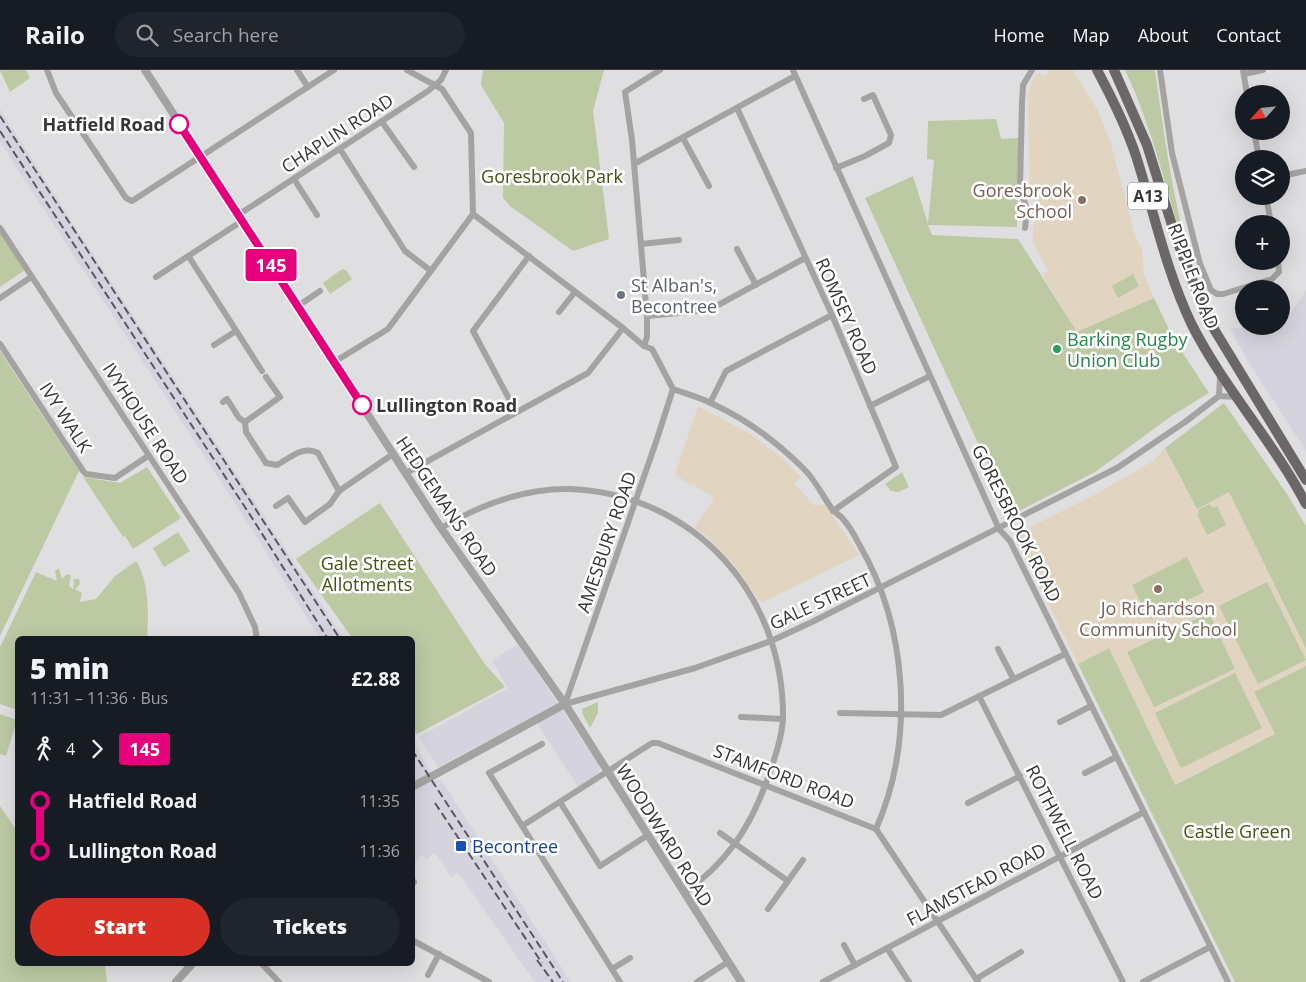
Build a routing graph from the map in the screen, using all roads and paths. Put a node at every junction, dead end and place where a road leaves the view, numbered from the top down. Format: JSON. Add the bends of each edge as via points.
{"nodes":[{"id":1,"x":47,"y":70,"type":"edge"},
{"id":2,"x":145,"y":70,"type":"edge"},
{"id":3,"x":297,"y":70,"type":"edge"},
{"id":4,"x":334,"y":70,"type":"edge"},
{"id":5,"x":408,"y":70,"type":"edge"},
{"id":6,"x":446,"y":70,"type":"edge"},
{"id":7,"x":660,"y":70,"type":"edge"},
{"id":8,"x":1032,"y":70,"type":"edge"},
{"id":9,"x":1097,"y":70,"type":"edge"},
{"id":10,"x":1114,"y":70,"type":"edge"},
{"id":11,"x":1160,"y":70,"type":"edge"},
{"id":12,"x":1263,"y":70,"type":"edge"},
{"id":13,"x":795,"y":72,"type":"edge"},
{"id":14,"x":1243,"y":72,"type":"edge"},
{"id":15,"x":436,"y":84,"type":"junction"},
{"id":16,"x":1245,"y":85,"type":"edge"},
{"id":17,"x":308,"y":87,"type":"junction"},
{"id":18,"x":864,"y":99,"type":"dead end"},
{"id":19,"x":737,"y":108,"type":"junction"},
{"id":20,"x":382,"y":122,"type":"junction"},
{"id":21,"x":683,"y":138,"type":"junction"},
{"id":22,"x":340,"y":149,"type":"junction"},
{"id":23,"x":201,"y":157,"type":"junction"},
{"id":24,"x":634,"y":164,"type":"junction"},
{"id":25,"x":414,"y":167,"type":"dead end"},
{"id":26,"x":836,"y":168,"type":"junction"},
{"id":27,"x":1306,"y":171,"type":"edge"},
{"id":28,"x":1290,"y":174,"type":"edge"},
{"id":29,"x":294,"y":179,"type":"junction"},
{"id":30,"x":709,"y":186,"type":"dead end"},
{"id":31,"x":473,"y":214,"type":"junction"},
{"id":32,"x":317,"y":215,"type":"dead end"},
{"id":33,"x":240,"y":218,"type":"junction"},
{"id":34,"x":0,"y":228,"type":"edge"},
{"id":35,"x":1025,"y":228,"type":"dead end"},
{"id":36,"x":679,"y":240,"type":"dead end"},
{"id":37,"x":641,"y":244,"type":"junction"},
{"id":38,"x":737,"y":249,"type":"dead end"},
{"id":39,"x":529,"y":256,"type":"junction"},
{"id":40,"x":189,"y":257,"type":"junction"},
{"id":41,"x":805,"y":258,"type":"junction"},
{"id":42,"x":431,"y":270,"type":"junction"},
{"id":43,"x":1279,"y":270,"type":"edge"},
{"id":44,"x":31,"y":277,"type":"junction"},
{"id":45,"x":156,"y":277,"type":"dead end"},
{"id":46,"x":756,"y":284,"type":"junction"},
{"id":47,"x":320,"y":291,"type":"dead end"},
{"id":48,"x":575,"y":292,"type":"junction"},
{"id":49,"x":0,"y":298,"type":"edge"},
{"id":50,"x":298,"y":306,"type":"junction"},
{"id":51,"x":559,"y":312,"type":"dead end"},
{"id":52,"x":832,"y":315,"type":"junction"},
{"id":53,"x":647,"y":316,"type":"junction"},
{"id":54,"x":622,"y":328,"type":"junction"},
{"id":55,"x":236,"y":331,"type":"junction"},
{"id":56,"x":0,"y":344,"type":"edge"},
{"id":57,"x":214,"y":345,"type":"dead end"},
{"id":58,"x":644,"y":346,"type":"junction"},
{"id":59,"x":334,"y":362,"type":"junction"},
{"id":60,"x":1220,"y":373,"type":"junction"},
{"id":61,"x":930,"y":376,"type":"junction"},
{"id":62,"x":673,"y":389,"type":"junction"},
{"id":63,"x":1219,"y":396,"type":"junction"},
{"id":64,"x":1236,"y":398,"type":"junction"},
{"id":65,"x":223,"y":402,"type":"dead end"},
{"id":66,"x":710,"y":402,"type":"junction"},
{"id":67,"x":870,"y":406,"type":"junction"},
{"id":68,"x":516,"y":412,"type":"junction"},
{"id":69,"x":245,"y":422,"type":"junction"},
{"id":70,"x":393,"y":454,"type":"junction"},
{"id":71,"x":148,"y":456,"type":"junction"},
{"id":72,"x":406,"y":473,"type":"junction"},
{"id":73,"x":1306,"y":480,"type":"edge"},
{"id":74,"x":338,"y":491,"type":"junction"},
{"id":75,"x":636,"y":501,"type":"junction"},
{"id":76,"x":1306,"y":504,"type":"edge"},
{"id":77,"x":276,"y":506,"type":"dead end"},
{"id":78,"x":833,"y":511,"type":"junction"},
{"id":79,"x":441,"y":528,"type":"junction"},
{"id":80,"x":999,"y":529,"type":"junction"},
{"id":81,"x":879,"y":590,"type":"junction"},
{"id":82,"x":256,"y":636,"type":"edge"},
{"id":83,"x":771,"y":640,"type":"junction"},
{"id":84,"x":998,"y":649,"type":"dead end"},
{"id":85,"x":1066,"y":654,"type":"junction"},
{"id":86,"x":1013,"y":678,"type":"junction"},
{"id":87,"x":979,"y":696,"type":"junction"},
{"id":88,"x":565,"y":704,"type":"junction"},
{"id":89,"x":1091,"y":706,"type":"junction"},
{"id":90,"x":840,"y":713,"type":"dead end"},
{"id":91,"x":900,"y":715,"type":"junction"},
{"id":92,"x":741,"y":717,"type":"dead end"},
{"id":93,"x":783,"y":719,"type":"junction"},
{"id":94,"x":1060,"y":722,"type":"dead end"},
{"id":95,"x":542,"y":744,"type":"dead end"},
{"id":96,"x":1116,"y":757,"type":"junction"},
{"id":97,"x":608,"y":772,"type":"junction"},
{"id":98,"x":1085,"y":773,"type":"dead end"},
{"id":99,"x":1020,"y":776,"type":"junction"},
{"id":100,"x":415,"y":785,"type":"edge"},
{"id":101,"x":765,"y":785,"type":"junction"},
{"id":102,"x":560,"y":802,"type":"junction"},
{"id":103,"x":968,"y":803,"type":"dead end"},
{"id":104,"x":1144,"y":812,"type":"junction"},
{"id":105,"x":522,"y":826,"type":"junction"},
{"id":106,"x":876,"y":829,"type":"junction"},
{"id":107,"x":720,"y":833,"type":"dead end"},
{"id":108,"x":648,"y":835,"type":"junction"},
{"id":109,"x":736,"y":845,"type":"junction"},
{"id":110,"x":1059,"y":857,"type":"junction"},
{"id":111,"x":803,"y":860,"type":"dead end"},
{"id":112,"x":788,"y":880,"type":"junction"},
{"id":113,"x":684,"y":893,"type":"junction"},
{"id":114,"x":768,"y":909,"type":"dead end"},
{"id":115,"x":937,"y":922,"type":"junction"},
{"id":116,"x":415,"y":942,"type":"edge"},
{"id":117,"x":844,"y":945,"type":"dead end"},
{"id":118,"x":1210,"y":946,"type":"junction"},
{"id":119,"x":887,"y":948,"type":"junction"},
{"id":120,"x":1021,"y":952,"type":"dead end"},
{"id":121,"x":438,"y":954,"type":"junction"},
{"id":122,"x":630,"y":958,"type":"dead end"},
{"id":123,"x":728,"y":962,"type":"junction"},
{"id":124,"x":855,"y":964,"type":"junction"},
{"id":125,"x":190,"y":966,"type":"edge"},
{"id":126,"x":264,"y":966,"type":"edge"},
{"id":127,"x":612,"y":970,"type":"junction"},
{"id":128,"x":428,"y":975,"type":"dead end"},
{"id":129,"x":977,"y":981,"type":"edge"},
{"id":130,"x":176,"y":982,"type":"edge"},
{"id":131,"x":279,"y":982,"type":"edge"},
{"id":132,"x":489,"y":982,"type":"edge"},
{"id":133,"x":620,"y":982,"type":"edge"},
{"id":134,"x":697,"y":982,"type":"edge"},
{"id":135,"x":740,"y":982,"type":"edge"},
{"id":136,"x":823,"y":982,"type":"edge"},
{"id":137,"x":909,"y":982,"type":"edge"},
{"id":138,"x":1123,"y":982,"type":"edge"},
{"id":139,"x":1143,"y":982,"type":"edge"},
{"id":140,"x":1228,"y":982,"type":"edge"}],
"edges":[{"from":1,"to":23,"type":"street","via":[[56,93],[130,200],[135,200]]},
{"from":2,"to":23,"type":"street","name":"HEDGEMANS ROAD"},
{"from":3,"to":17,"type":"street"},
{"from":4,"to":17,"type":"street"},
{"from":5,"to":15,"type":"street"},
{"from":6,"to":15,"type":"street","name":"CHAPLIN ROAD"},
{"from":7,"to":24,"type":"street","via":[[626,92]]},
{"from":8,"to":35,"type":"street","via":[[1022,93],[1020,188],[1027,210]]},
{"from":9,"to":60,"type":"highway","name":"RIPPLE ROAD","number":"A13","via":[[1136,155],[1167,262],[1183,304]]},
{"from":10,"to":73,"type":"highway","name":"RIPPLE ROAD","number":"A13","via":[[1147,145],[1174,235],[1206,316]]},
{"from":11,"to":43,"type":"street","via":[[1172,153],[1205,278],[1214,293],[1223,294],[1272,279]]},
{"from":12,"to":14,"type":"street"},
{"from":13,"to":19,"type":"street"},
{"from":13,"to":26,"type":"street","name":"GORESBROOK ROAD"},
{"from":14,"to":16,"type":"street"},
{"from":15,"to":20,"type":"street","name":"CHAPLIN ROAD"},
{"from":15,"to":31,"type":"street","via":[[442,88],[471,133]]},
{"from":17,"to":23,"type":"street"},
{"from":18,"to":26,"type":"street","via":[[872,95],[891,135],[889,143]]},
{"from":19,"to":21,"type":"street"},
{"from":19,"to":41,"type":"street","name":"ROMSEY ROAD"},
{"from":20,"to":22,"type":"street","name":"CHAPLIN ROAD"},
{"from":20,"to":25,"type":"street"},
{"from":21,"to":24,"type":"street"},
{"from":21,"to":30,"type":"street"},
{"from":22,"to":29,"type":"street","name":"CHAPLIN ROAD"},
{"from":22,"to":42,"type":"street","via":[[405,251]]},
{"from":23,"to":33,"type":"street","name":"HEDGEMANS ROAD"},
{"from":24,"to":37,"type":"street"},
{"from":26,"to":61,"type":"street","name":"GORESBROOK ROAD"},
{"from":27,"to":28,"type":"street"},
{"from":29,"to":32,"type":"street"},
{"from":29,"to":33,"type":"street","name":"CHAPLIN ROAD"},
{"from":31,"to":39,"type":"street"},
{"from":31,"to":42,"type":"street"},
{"from":33,"to":40,"type":"street","name":"CHAPLIN ROAD"},
{"from":33,"to":50,"type":"street","name":"HEDGEMANS ROAD"},
{"from":34,"to":44,"type":"street","name":"IVYHOUSE ROAD"},
{"from":36,"to":37,"type":"street"},
{"from":37,"to":53,"type":"street"},
{"from":38,"to":46,"type":"street"},
{"from":39,"to":48,"type":"street"},
{"from":39,"to":68,"type":"street","via":[[473,331]]},
{"from":40,"to":45,"type":"street","name":"CHAPLIN ROAD"},
{"from":40,"to":55,"type":"street"},
{"from":41,"to":46,"type":"street"},
{"from":41,"to":52,"type":"street","name":"ROMSEY ROAD"},
{"from":42,"to":59,"type":"street","via":[[388,329]]},
{"from":44,"to":49,"type":"street"},
{"from":44,"to":71,"type":"street","name":"IVYHOUSE ROAD"},
{"from":46,"to":53,"type":"street","via":[[710,310]]},
{"from":47,"to":50,"type":"street"},
{"from":48,"to":51,"type":"street"},
{"from":48,"to":54,"type":"street"},
{"from":50,"to":59,"type":"street","name":"HEDGEMANS ROAD"},
{"from":52,"to":66,"type":"street","via":[[726,371]]},
{"from":52,"to":67,"type":"street","name":"ROMSEY ROAD"},
{"from":53,"to":58,"type":"street"},
{"from":54,"to":58,"type":"street"},
{"from":54,"to":68,"type":"street","via":[[588,373]]},
{"from":55,"to":57,"type":"street"},
{"from":55,"to":69,"type":"street","via":[[280,397]]},
{"from":56,"to":71,"type":"street","name":"IVY WALK","via":[[86,474],[115,478]]},
{"from":58,"to":62,"type":"street","via":[[652,349]]},
{"from":59,"to":70,"type":"street","name":"HEDGEMANS ROAD"},
{"from":60,"to":63,"type":"street"},
{"from":60,"to":64,"type":"highway","name":"RIPPLE ROAD","number":"A13"},
{"from":61,"to":67,"type":"street"},
{"from":61,"to":80,"type":"street","name":"GORESBROOK ROAD"},
{"from":62,"to":66,"type":"street"},
{"from":62,"to":75,"type":"street","name":"AMESBURY ROAD"},
{"from":63,"to":64,"type":"street"},
{"from":63,"to":80,"type":"street","name":"GALE STREET","via":[[1117,468]]},
{"from":64,"to":76,"type":"highway","name":"RIPPLE ROAD","number":"A13"},
{"from":65,"to":69,"type":"street","via":[[227,399]]},
{"from":66,"to":78,"type":"street","via":[[762,434],[802,468],[819,485]]},
{"from":67,"to":78,"type":"street","name":"ROMSEY ROAD","via":[[896,467]]},
{"from":68,"to":72,"type":"street"},
{"from":69,"to":74,"type":"street","via":[[246,432],[266,463],[277,466],[306,449],[312,450],[318,453]]},
{"from":70,"to":72,"type":"street","name":"HEDGEMANS ROAD"},
{"from":70,"to":74,"type":"street"},
{"from":71,"to":82,"type":"street","name":"IVYHOUSE ROAD","via":[[240,593]]},
{"from":72,"to":79,"type":"street","name":"HEDGEMANS ROAD"},
{"from":74,"to":77,"type":"street","via":[[330,504],[305,522],[288,498]]},
{"from":75,"to":79,"type":"street","via":[[569,489],[523,494],[473,511]]},
{"from":75,"to":83,"type":"street","via":[[689,528],[722,556],[755,601]]},
{"from":75,"to":88,"type":"street","name":"AMESBURY ROAD"},
{"from":78,"to":81,"type":"street","via":[[843,518],[860,545]]},
{"from":79,"to":88,"type":"street","name":"HEDGEMANS ROAD"},
{"from":80,"to":81,"type":"street","name":"GALE STREET"},
{"from":80,"to":85,"type":"street","name":"GORESBROOK ROAD","via":[[1010,541]]},
{"from":81,"to":83,"type":"street","name":"GALE STREET"},
{"from":81,"to":91,"type":"street","via":[[900,662]]},
{"from":83,"to":88,"type":"street","name":"GALE STREET","via":[[695,668]]},
{"from":83,"to":93,"type":"street","via":[[780,678]]},
{"from":84,"to":86,"type":"street"},
{"from":85,"to":86,"type":"street"},
{"from":85,"to":89,"type":"street","name":"GORESBROOK ROAD"},
{"from":86,"to":87,"type":"street"},
{"from":87,"to":91,"type":"street","via":[[941,715]]},
{"from":87,"to":99,"type":"street","name":"ROTHWELL ROAD"},
{"from":88,"to":97,"type":"street","name":"WOODWARD ROAD"},
{"from":88,"to":100,"type":"street","name":"GALE STREET"},
{"from":89,"to":94,"type":"street"},
{"from":89,"to":96,"type":"street","name":"GORESBROOK ROAD"},
{"from":90,"to":91,"type":"street"},
{"from":91,"to":106,"type":"street","via":[[892,777]]},
{"from":92,"to":93,"type":"street"},
{"from":93,"to":101,"type":"street"},
{"from":95,"to":105,"type":"street","via":[[489,773]]},
{"from":96,"to":98,"type":"street"},
{"from":96,"to":104,"type":"street","name":"GORESBROOK ROAD"},
{"from":97,"to":101,"type":"street","name":"STAMFORD ROAD","via":[[652,743],[658,743]]},
{"from":97,"to":102,"type":"street","name":"STAMFORD ROAD"},
{"from":97,"to":108,"type":"street","name":"WOODWARD ROAD"},
{"from":99,"to":103,"type":"street"},
{"from":99,"to":110,"type":"street","name":"ROTHWELL ROAD"},
{"from":101,"to":106,"type":"street","name":"STAMFORD ROAD"},
{"from":101,"to":109,"type":"street","via":[[752,818]]},
{"from":102,"to":105,"type":"street","name":"STAMFORD ROAD"},
{"from":102,"to":108,"type":"street","via":[[600,866]]},
{"from":104,"to":110,"type":"street","name":"FLAMSTEAD ROAD"},
{"from":104,"to":118,"type":"street","name":"GORESBROOK ROAD"},
{"from":105,"to":127,"type":"street"},
{"from":106,"to":115,"type":"street"},
{"from":107,"to":109,"type":"street"},
{"from":108,"to":113,"type":"street","name":"WOODWARD ROAD"},
{"from":109,"to":112,"type":"street"},
{"from":109,"to":113,"type":"street","via":[[713,871]]},
{"from":110,"to":115,"type":"street","name":"FLAMSTEAD ROAD"},
{"from":110,"to":138,"type":"street","name":"ROTHWELL ROAD"},
{"from":111,"to":112,"type":"street"},
{"from":112,"to":114,"type":"street"},
{"from":113,"to":123,"type":"street","name":"WOODWARD ROAD"},
{"from":115,"to":119,"type":"street","name":"FLAMSTEAD ROAD"},
{"from":115,"to":129,"type":"street"},
{"from":116,"to":121,"type":"street"},
{"from":117,"to":124,"type":"street"},
{"from":118,"to":139,"type":"street"},
{"from":118,"to":140,"type":"street","name":"GORESBROOK ROAD"},
{"from":119,"to":124,"type":"street","name":"FLAMSTEAD ROAD"},
{"from":119,"to":137,"type":"street"},
{"from":120,"to":129,"type":"street"},
{"from":121,"to":128,"type":"street"},
{"from":121,"to":132,"type":"street"},
{"from":122,"to":127,"type":"street"},
{"from":123,"to":134,"type":"street"},
{"from":123,"to":135,"type":"street","name":"WOODWARD ROAD"},
{"from":124,"to":136,"type":"street","name":"FLAMSTEAD ROAD"},
{"from":125,"to":130,"type":"street"},
{"from":126,"to":131,"type":"street"},
{"from":127,"to":133,"type":"street"}]}
